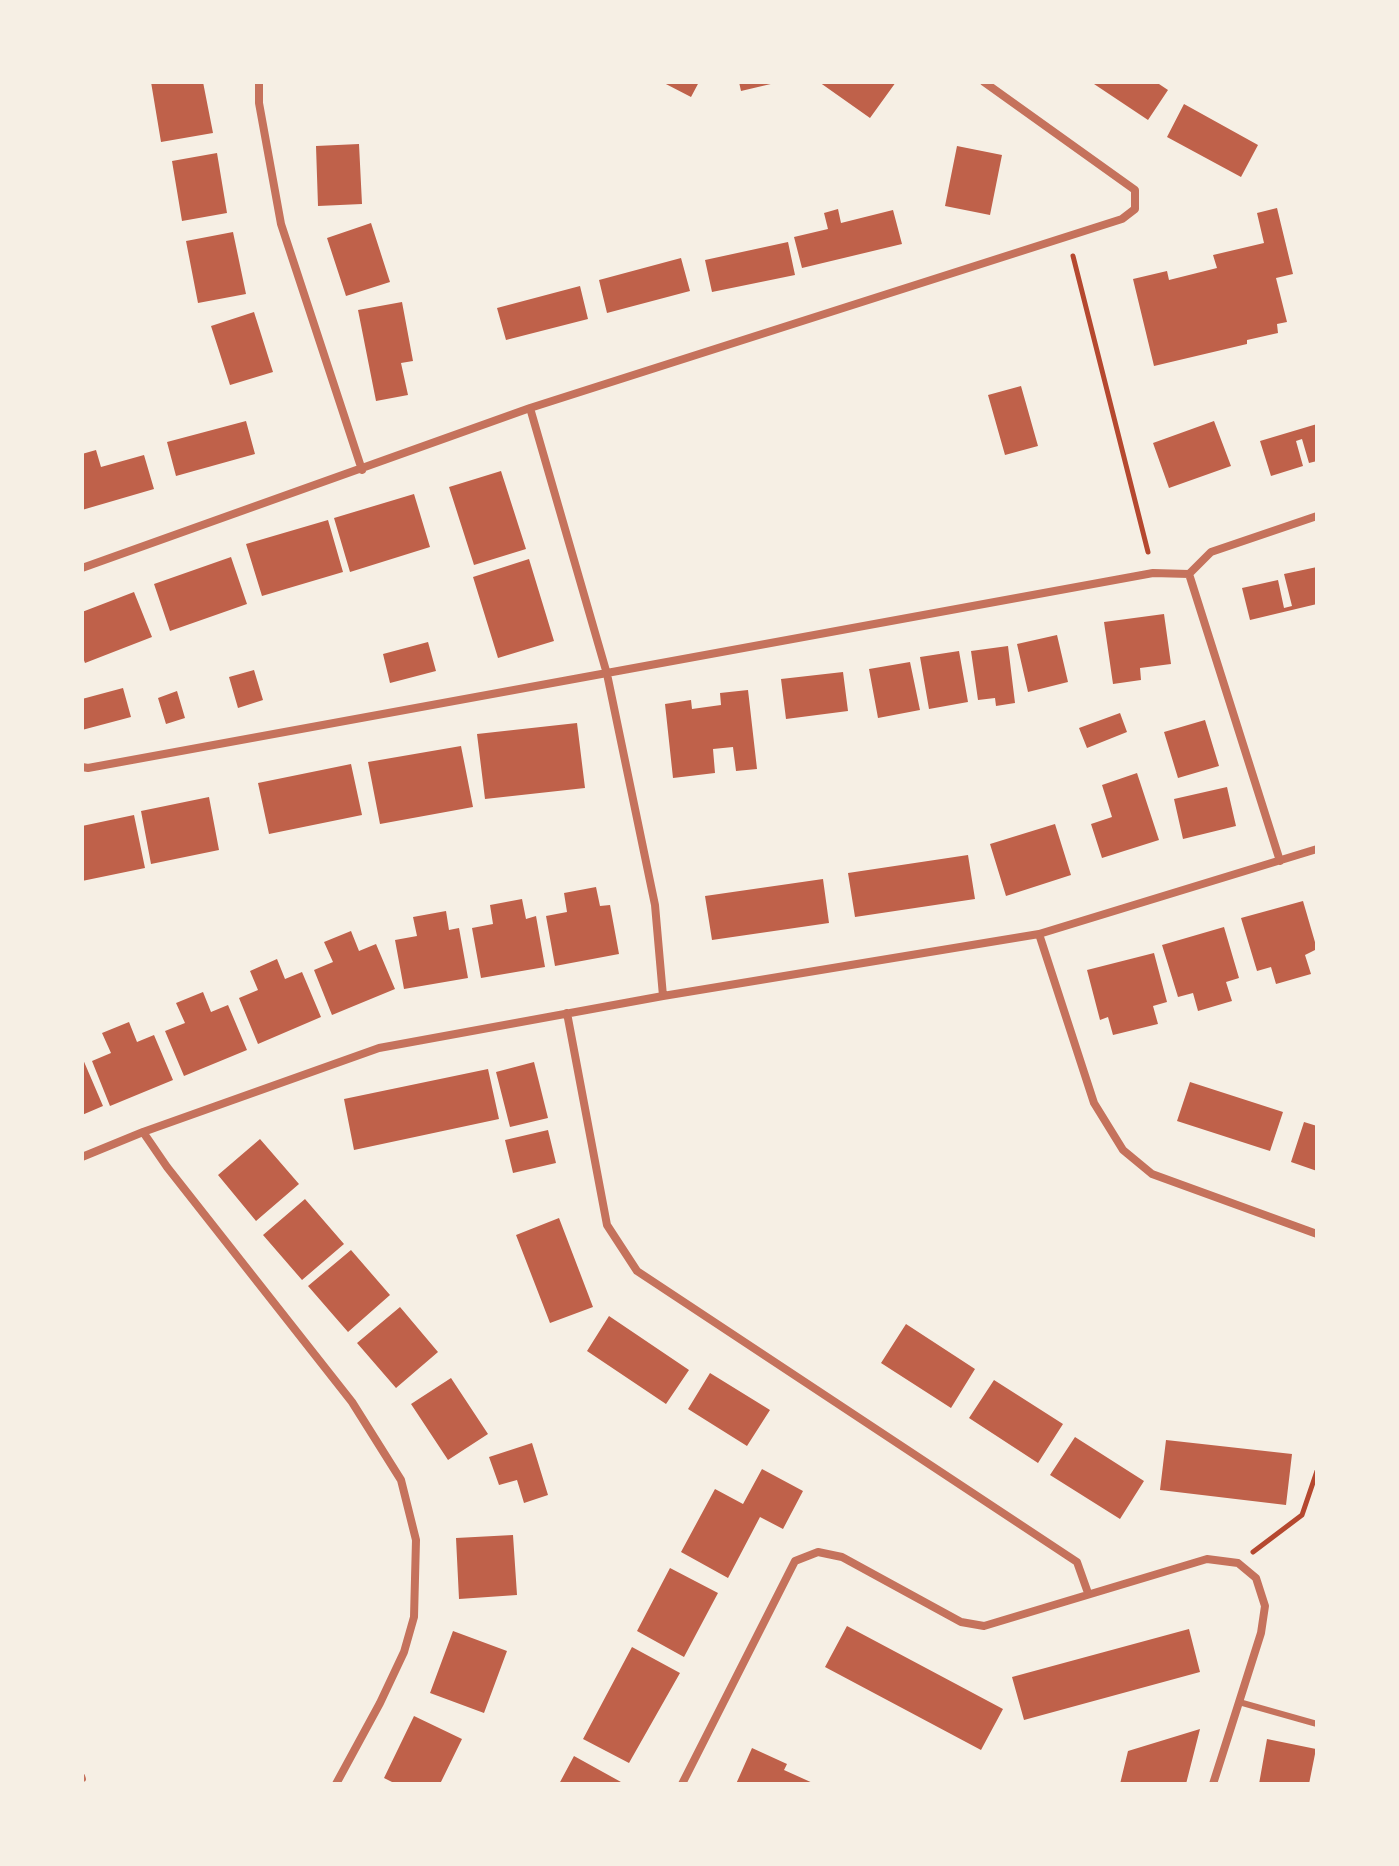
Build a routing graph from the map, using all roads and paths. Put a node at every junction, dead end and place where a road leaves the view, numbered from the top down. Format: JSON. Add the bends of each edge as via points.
{"nodes":[{"id":1,"x":259,"y":82,"type":"edge"},
{"id":2,"x":984,"y":82,"type":"edge"},
{"id":3,"x":1068,"y":237,"type":"junction"},
{"id":4,"x":530,"y":408,"type":"junction"},
{"id":5,"x":362,"y":470,"type":"junction"},
{"id":6,"x":1317,"y":516,"type":"edge"},
{"id":7,"x":82,"y":568,"type":"edge"},
{"id":8,"x":1153,"y":573,"type":"junction"},
{"id":9,"x":1189,"y":574,"type":"junction"},
{"id":10,"x":607,"y":674,"type":"junction"},
{"id":11,"x":82,"y":767,"type":"edge"},
{"id":12,"x":1317,"y":849,"type":"edge"},
{"id":13,"x":1280,"y":861,"type":"junction"},
{"id":14,"x":1039,"y":934,"type":"junction"},
{"id":15,"x":663,"y":996,"type":"junction"},
{"id":16,"x":567,"y":1013,"type":"junction"},
{"id":17,"x":143,"y":1132,"type":"junction"},
{"id":18,"x":82,"y":1157,"type":"edge"},
{"id":19,"x":1317,"y":1234,"type":"edge"},
{"id":20,"x":1317,"y":1471,"type":"edge"},
{"id":21,"x":1238,"y":1563,"type":"junction"},
{"id":22,"x":1088,"y":1593,"type":"junction"},
{"id":23,"x":1239,"y":1702,"type":"junction"},
{"id":24,"x":1317,"y":1724,"type":"edge"},
{"id":25,"x":336,"y":1784,"type":"edge"},
{"id":26,"x":682,"y":1784,"type":"edge"},
{"id":27,"x":1213,"y":1784,"type":"edge"}],
"edges":[{"from":1,"to":5,"type":"street","via":[[281,224]]},
{"from":2,"to":3,"type":"street","via":[[1135,190],[1135,209],[1122,219]]},
{"from":3,"to":4,"type":"street"},
{"from":3,"to":8,"type":"path"},
{"from":4,"to":5,"type":"street"},
{"from":4,"to":10,"type":"street"},
{"from":5,"to":7,"type":"street"},
{"from":6,"to":9,"type":"street","via":[[1211,552]]},
{"from":8,"to":9,"type":"street"},
{"from":8,"to":10,"type":"street"},
{"from":9,"to":13,"type":"street"},
{"from":10,"to":11,"type":"street"},
{"from":10,"to":15,"type":"street","via":[[655,905]]},
{"from":12,"to":13,"type":"street"},
{"from":13,"to":14,"type":"street"},
{"from":14,"to":15,"type":"street"},
{"from":14,"to":19,"type":"street","via":[[1094,1103],[1123,1150],[1152,1174]]},
{"from":15,"to":16,"type":"street"},
{"from":16,"to":17,"type":"street","via":[[379,1048]]},
{"from":16,"to":22,"type":"street","via":[[607,1225],[637,1271],[1077,1562]]},
{"from":17,"to":18,"type":"street"},
{"from":17,"to":25,"type":"street","via":[[352,1402],[401,1480],[416,1540],[414,1617],[404,1652]]},
{"from":20,"to":21,"type":"path","via":[[1302,1515]]},
{"from":21,"to":22,"type":"street","via":[[1207,1559]]},
{"from":21,"to":23,"type":"street","via":[[1256,1578],[1265,1606]]},
{"from":22,"to":26,"type":"street","via":[[984,1626],[961,1622],[842,1557],[818,1552],[795,1561]]},
{"from":23,"to":24,"type":"lane"},
{"from":23,"to":27,"type":"street"}]}
